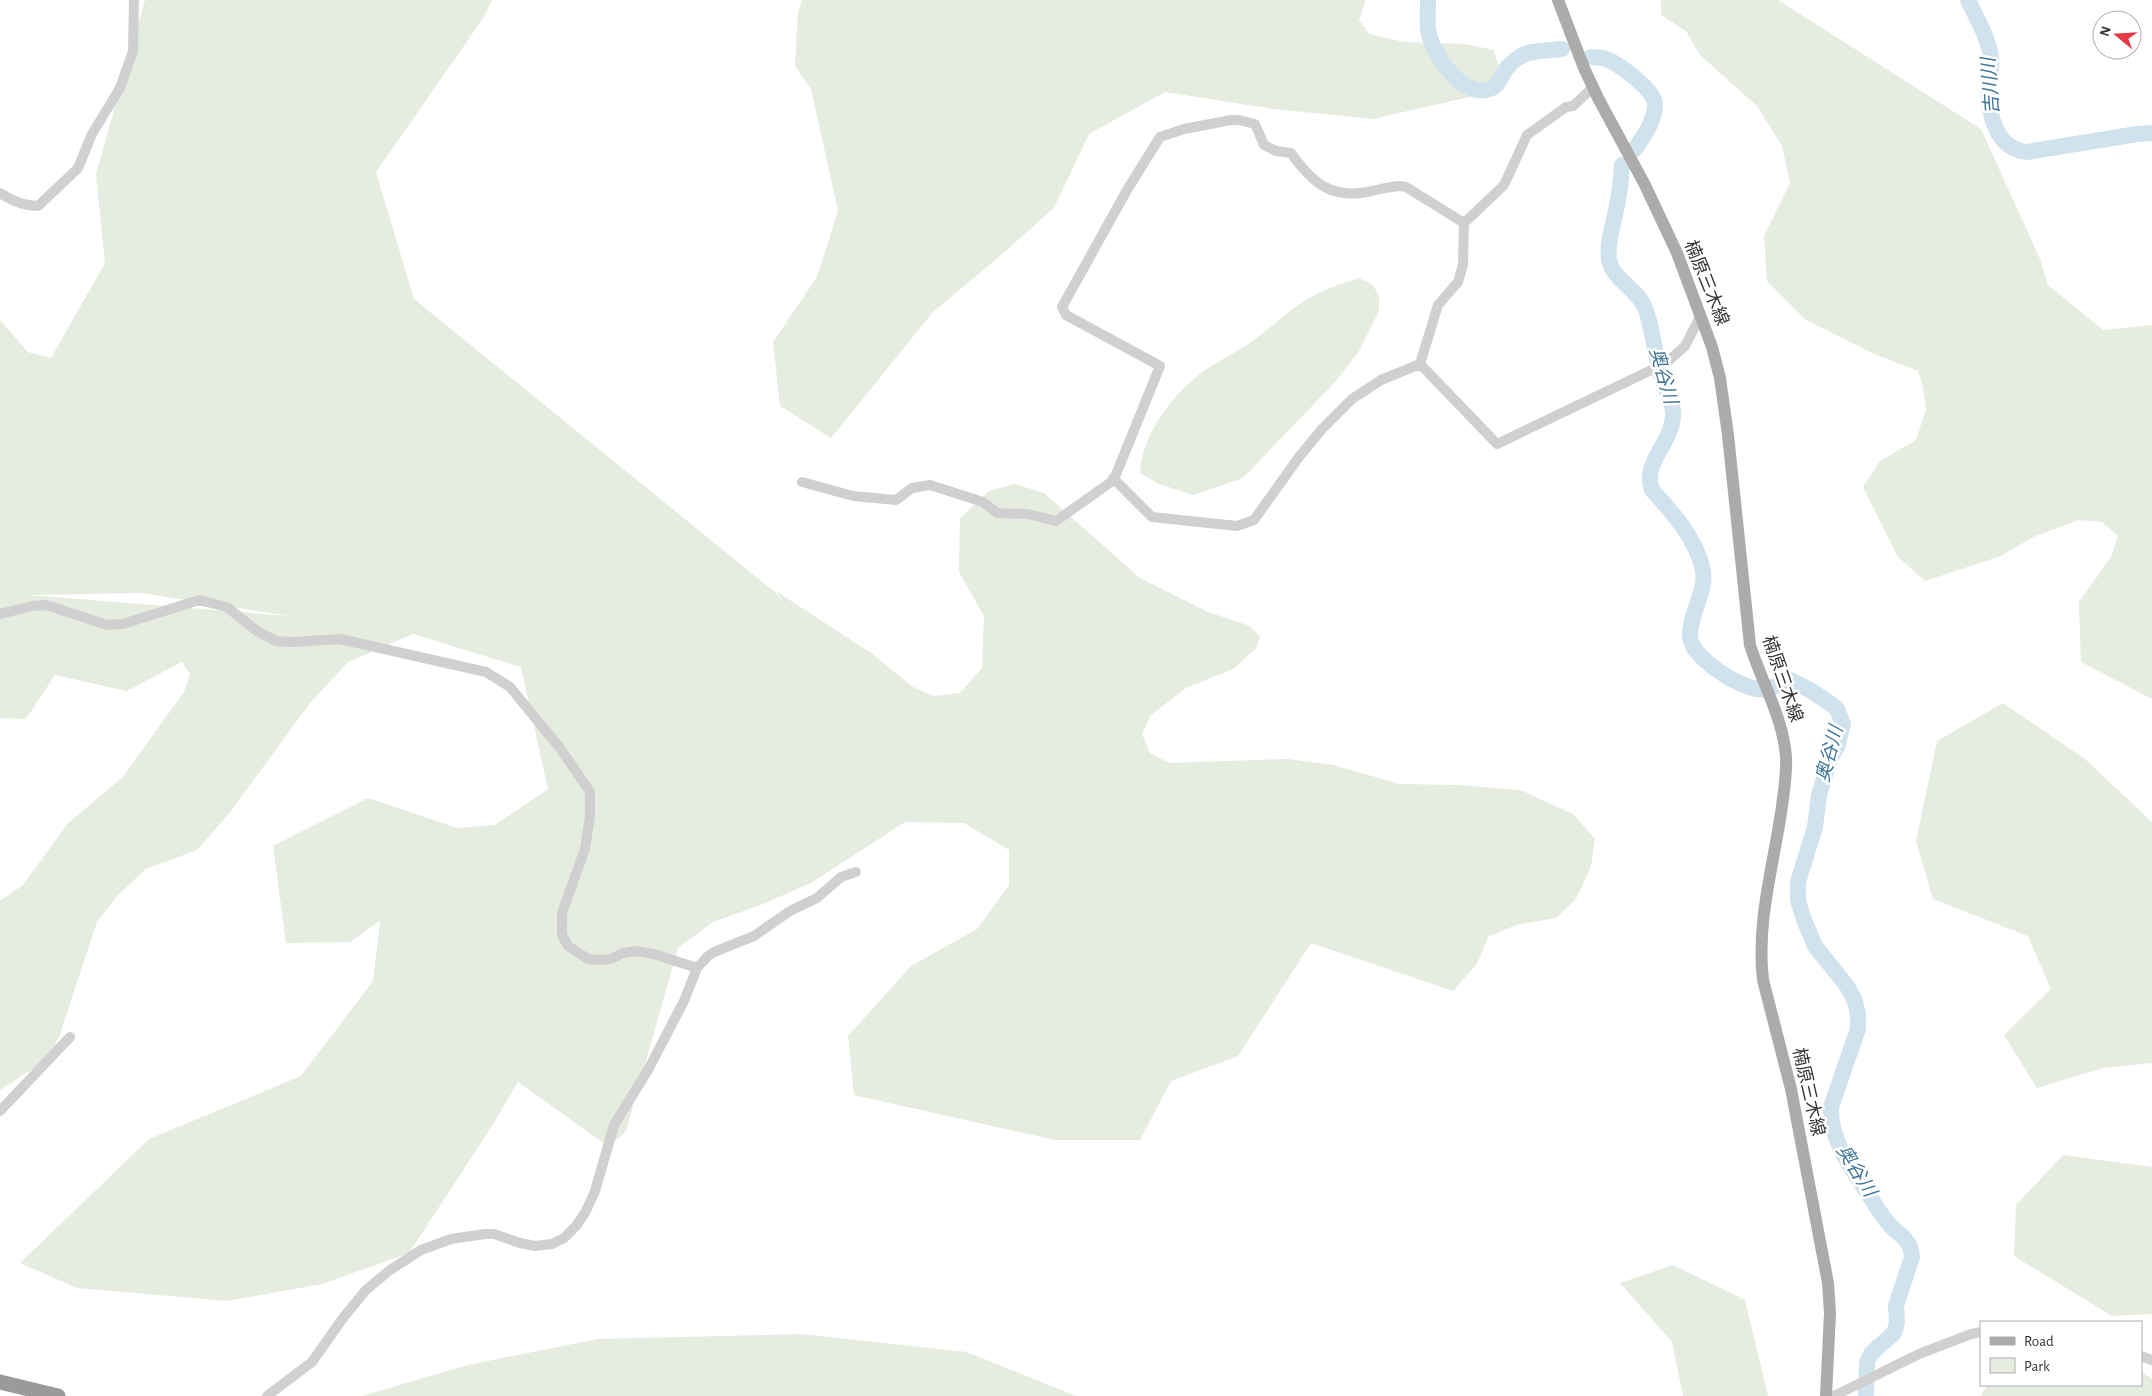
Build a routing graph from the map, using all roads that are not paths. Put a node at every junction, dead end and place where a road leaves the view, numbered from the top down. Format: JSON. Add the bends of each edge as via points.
{"nodes":[{"id":1,"x":134,"y":0,"type":"edge"},
{"id":2,"x":1558,"y":0,"type":"edge"},
{"id":3,"x":1593,"y":87,"type":"junction"},
{"id":4,"x":0,"y":193,"type":"edge"},
{"id":5,"x":1464,"y":224,"type":"junction"},
{"id":6,"x":1702,"y":315,"type":"junction"},
{"id":7,"x":1420,"y":364,"type":"junction"},
{"id":8,"x":1113,"y":478,"type":"junction"},
{"id":9,"x":802,"y":482,"type":"dead end"},
{"id":10,"x":0,"y":614,"type":"edge"},
{"id":11,"x":856,"y":872,"type":"dead end"},
{"id":12,"x":697,"y":968,"type":"junction"},
{"id":13,"x":70,"y":1037,"type":"dead end"},
{"id":14,"x":0,"y":1111,"type":"edge"},
{"id":15,"x":1980,"y":1332,"type":"edge"},
{"id":16,"x":0,"y":1382,"type":"edge"},
{"id":17,"x":58,"y":1396,"type":"edge"},
{"id":18,"x":267,"y":1396,"type":"edge"},
{"id":19,"x":1826,"y":1396,"type":"edge"},
{"id":20,"x":1834,"y":1396,"type":"edge"}],
"edges":[{"from":1,"to":4,"type":"street","via":[[133,51],[120,88],[92,134],[78,168],[38,206],[26,206]]},
{"from":2,"to":3,"type":"main road","name":"楠原三木線"},
{"from":3,"to":5,"type":"street","via":[[1573,106],[1566,107],[1527,135],[1504,185]]},
{"from":3,"to":6,"type":"main road","name":"楠原三木線","via":[[1645,185]]},
{"from":5,"to":7,"type":"street","via":[[1463,265],[1458,282],[1438,305]]},
{"from":5,"to":8,"type":"street","via":[[1399,185],[1360,194],[1341,194],[1320,185],[1290,153],[1264,146],[1254,124],[1231,120],[1160,137],[1062,307],[1066,315],[1160,366]]},
{"from":6,"to":7,"type":"street","via":[[1685,346],[1666,363],[1496,444]]},
{"from":6,"to":19,"type":"main road","name":"楠原三木線","via":[[1720,378],[1750,645],[1783,734],[1786,758],[1762,922],[1761,963],[1797,1120],[1828,1283],[1830,1313]]},
{"from":7,"to":8,"type":"street","via":[[1381,380],[1352,399],[1322,429],[1254,520],[1237,526],[1152,517]]},
{"from":8,"to":9,"type":"street","via":[[1056,521],[1028,514],[997,513],[983,502],[930,485],[912,488],[896,500],[853,496]]},
{"from":10,"to":12,"type":"street","via":[[46,605],[106,625],[123,624],[199,600],[227,607],[257,631],[276,641],[340,639],[486,672],[510,687],[560,748],[590,792],[585,849],[562,913],[562,935],[568,946],[588,959],[611,959],[636,951]]},
{"from":11,"to":12,"type":"street","via":[[841,878],[817,898],[790,911],[754,936],[714,952]]},
{"from":12,"to":18,"type":"street","via":[[684,1001],[648,1070],[614,1125],[586,1211],[564,1238],[552,1244],[535,1246],[485,1234],[451,1239],[421,1250],[366,1290],[312,1362]]},
{"from":13,"to":14,"type":"street"},
{"from":15,"to":20,"type":"street","via":[[1919,1354]]},
{"from":16,"to":17,"type":"highway"}]}
